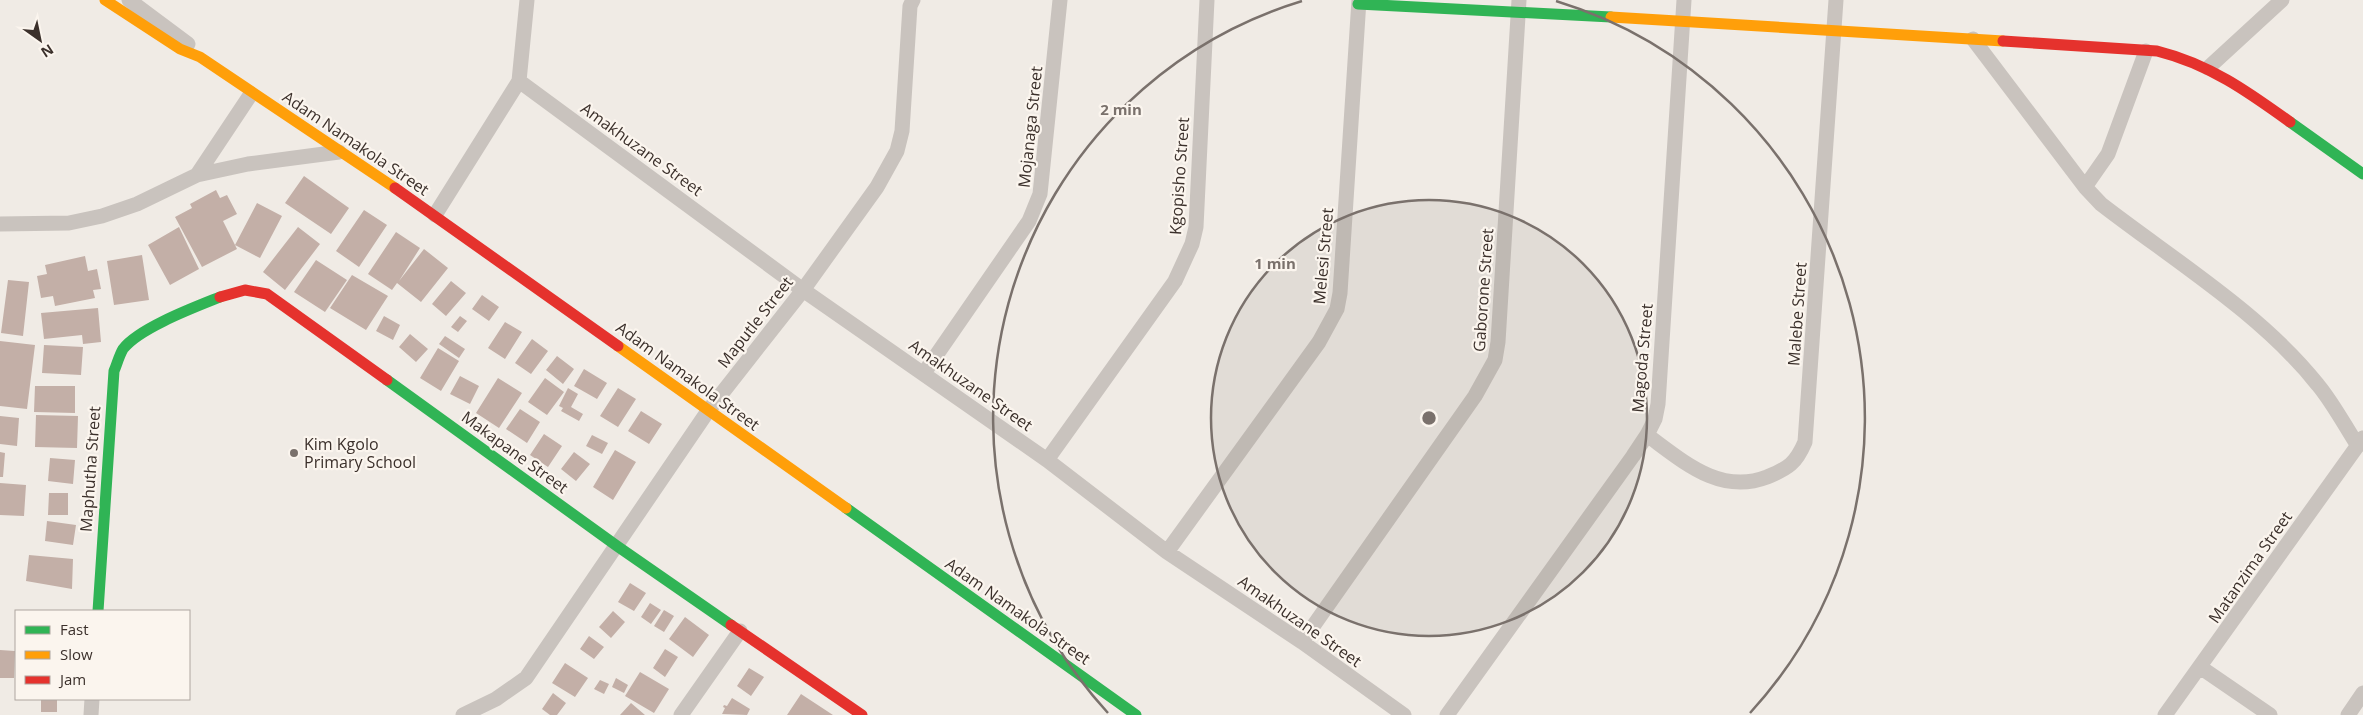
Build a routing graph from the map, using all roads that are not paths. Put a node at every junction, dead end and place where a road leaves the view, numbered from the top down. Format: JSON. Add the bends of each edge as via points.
{"nodes":[{"id":1,"x":105,"y":0,"type":"edge"},
{"id":2,"x":129,"y":0,"type":"edge"},
{"id":3,"x":527,"y":0,"type":"edge"},
{"id":4,"x":913,"y":0,"type":"edge"},
{"id":5,"x":1060,"y":0,"type":"edge"},
{"id":6,"x":1207,"y":0,"type":"edge"},
{"id":7,"x":1684,"y":0,"type":"edge"},
{"id":8,"x":1836,"y":0,"type":"edge"},
{"id":9,"x":2282,"y":0,"type":"edge"},
{"id":10,"x":1358,"y":2,"type":"edge"},
{"id":11,"x":1518,"y":6,"type":"edge"},
{"id":12,"x":1682,"y":21,"type":"junction"},
{"id":13,"x":1834,"y":29,"type":"junction"},
{"id":14,"x":1974,"y":39,"type":"junction"},
{"id":15,"x":2146,"y":50,"type":"junction"},
{"id":16,"x":200,"y":57,"type":"junction"},
{"id":17,"x":2208,"y":68,"type":"junction"},
{"id":18,"x":519,"y":82,"type":"junction"},
{"id":19,"x":251,"y":94,"type":"junction"},
{"id":20,"x":339,"y":152,"type":"junction"},
{"id":21,"x":2363,"y":174,"type":"edge"},
{"id":22,"x":197,"y":175,"type":"junction"},
{"id":23,"x":2085,"y":187,"type":"junction"},
{"id":24,"x":435,"y":215,"type":"junction"},
{"id":25,"x":0,"y":224,"type":"edge"},
{"id":26,"x":803,"y":290,"type":"junction"},
{"id":27,"x":136,"y":337,"type":"joint"},
{"id":28,"x":924,"y":373,"type":"junction"},
{"id":29,"x":708,"y":411,"type":"junction"},
{"id":30,"x":1647,"y":435,"type":"junction"},
{"id":31,"x":2360,"y":442,"type":"edge"},
{"id":32,"x":1047,"y":460,"type":"junction"},
{"id":33,"x":617,"y":546,"type":"junction"},
{"id":34,"x":1167,"y":552,"type":"junction"},
{"id":35,"x":98,"y":610,"type":"edge"},
{"id":36,"x":740,"y":631,"type":"junction"},
{"id":37,"x":1302,"y":642,"type":"junction"},
{"id":38,"x":2200,"y":667,"type":"junction"},
{"id":39,"x":2363,"y":693,"type":"edge"},
{"id":40,"x":92,"y":700,"type":"edge"},
{"id":41,"x":91,"y":715,"type":"edge"},
{"id":42,"x":463,"y":715,"type":"edge"},
{"id":43,"x":681,"y":715,"type":"edge"},
{"id":44,"x":862,"y":715,"type":"edge"},
{"id":45,"x":1136,"y":715,"type":"edge"},
{"id":46,"x":1404,"y":715,"type":"edge"},
{"id":47,"x":1447,"y":715,"type":"edge"},
{"id":48,"x":2165,"y":715,"type":"edge"},
{"id":49,"x":2270,"y":715,"type":"edge"},
{"id":50,"x":2348,"y":715,"type":"edge"}],
"edges":[{"from":1,"to":16,"type":"street","name":"Adam Namakola Street","via":[[180,49]]},
{"from":2,"to":16,"type":"street","via":[[186,42]]},
{"from":3,"to":18,"type":"street"},
{"from":4,"to":26,"type":"street","name":"Maputle Street","via":[[902,131],[897,151],[877,187]]},
{"from":5,"to":28,"type":"street","name":"Mojanaga Street","via":[[1040,194],[1029,221]]},
{"from":6,"to":32,"type":"street","name":"Kgopisho Street","via":[[1196,227],[1192,244],[1174,281]]},
{"from":7,"to":12,"type":"street","name":"Magoda Street"},
{"from":8,"to":13,"type":"street","name":"Malebe Street"},
{"from":9,"to":17,"type":"street"},
{"from":10,"to":11,"type":"street"},
{"from":10,"to":34,"type":"street","name":"Melesi Street","via":[[1337,309],[1319,342]]},
{"from":11,"to":12,"type":"street"},
{"from":11,"to":37,"type":"street","name":"Gaborone Street","via":[[1495,360],[1475,396]]},
{"from":12,"to":13,"type":"street"},
{"from":12,"to":30,"type":"street","name":"Magoda Street","via":[[1658,404],[1656,419]]},
{"from":13,"to":14,"type":"street"},
{"from":13,"to":30,"type":"street","name":"Malebe Street","via":[[1805,442],[1792,465],[1757,481],[1731,483],[1709,477]]},
{"from":14,"to":15,"type":"street"},
{"from":14,"to":23,"type":"street"},
{"from":15,"to":17,"type":"street","via":[[2182,57]]},
{"from":15,"to":23,"type":"street","via":[[2111,148]]},
{"from":16,"to":19,"type":"street","name":"Adam Namakola Street"},
{"from":17,"to":21,"type":"street","via":[[2231,80]]},
{"from":18,"to":24,"type":"street"},
{"from":18,"to":26,"type":"street","name":"Amakhuzane Street"},
{"from":19,"to":20,"type":"street","name":"Adam Namakola Street"},
{"from":19,"to":22,"type":"street"},
{"from":20,"to":22,"type":"street","via":[[248,164]]},
{"from":20,"to":24,"type":"street","name":"Adam Namakola Street"},
{"from":22,"to":25,"type":"street","via":[[137,204],[102,216],[69,224]]},
{"from":23,"to":31,"type":"street","via":[[2101,204],[2222,296],[2287,351],[2319,385]]},
{"from":24,"to":29,"type":"street","name":"Adam Namakola Street"},
{"from":26,"to":28,"type":"street","name":"Amakhuzane Street"},
{"from":26,"to":29,"type":"street","name":"Maputle Street"},
{"from":27,"to":33,"type":"street","name":"Makapane Street","via":[[217,297],[259,290]]},
{"from":27,"to":35,"type":"street","name":"Maphutha Street","via":[[125,347],[114,371]]},
{"from":28,"to":32,"type":"street","name":"Amakhuzane Street"},
{"from":29,"to":33,"type":"street","name":"Maputle Street"},
{"from":29,"to":45,"type":"street","name":"Adam Namakola Street"},
{"from":30,"to":47,"type":"street","name":"Magoda Street"},
{"from":31,"to":38,"type":"street","name":"Matanzima Street"},
{"from":32,"to":34,"type":"street","name":"Amakhuzane Street"},
{"from":33,"to":36,"type":"street","name":"Makapane Street"},
{"from":33,"to":42,"type":"street","name":"Maputle Street","via":[[526,678],[496,699]]},
{"from":34,"to":37,"type":"street","name":"Amakhuzane Street"},
{"from":36,"to":43,"type":"street"},
{"from":36,"to":44,"type":"street","name":"Makapane Street"},
{"from":37,"to":46,"type":"street","name":"Amakhuzane Street"},
{"from":38,"to":48,"type":"street","name":"Matanzima Street"},
{"from":38,"to":49,"type":"street"},
{"from":39,"to":50,"type":"street"},
{"from":40,"to":41,"type":"street"}]}
